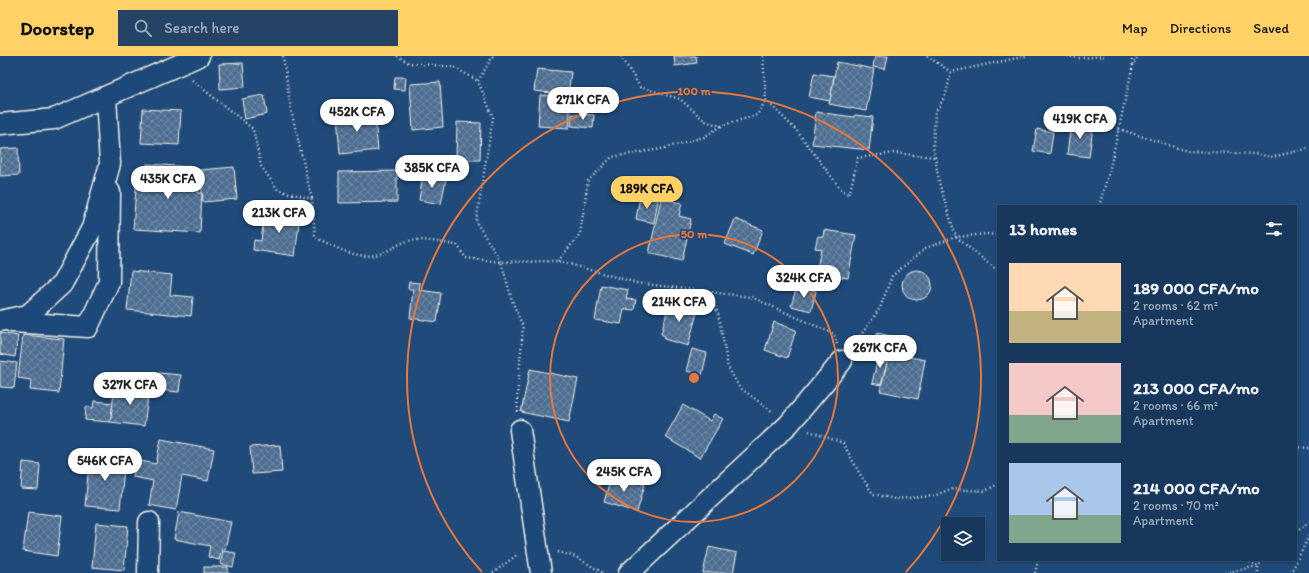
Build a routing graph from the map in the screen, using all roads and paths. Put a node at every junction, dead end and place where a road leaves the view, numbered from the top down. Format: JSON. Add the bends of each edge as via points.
{"nodes":[{"id":1,"x":199,"y":56,"type":"edge"},
{"id":2,"x":283,"y":56,"type":"edge"},
{"id":3,"x":397,"y":56,"type":"edge"},
{"id":4,"x":493,"y":56,"type":"edge"},
{"id":5,"x":621,"y":56,"type":"edge"},
{"id":6,"x":762,"y":56,"type":"edge"},
{"id":7,"x":927,"y":56,"type":"edge"},
{"id":8,"x":1027,"y":56,"type":"edge"},
{"id":9,"x":1067,"y":56,"type":"edge"},
{"id":10,"x":1105,"y":56,"type":"edge"},
{"id":11,"x":1131,"y":56,"type":"edge"},
{"id":12,"x":1138,"y":56,"type":"edge"},
{"id":13,"x":1133,"y":65,"type":"junction"},
{"id":14,"x":170,"y":69,"type":"junction"},
{"id":15,"x":951,"y":72,"type":"junction"},
{"id":16,"x":478,"y":80,"type":"junction"},
{"id":17,"x":106,"y":96,"type":"junction"},
{"id":18,"x":766,"y":100,"type":"junction"},
{"id":19,"x":0,"y":124,"type":"edge"},
{"id":20,"x":720,"y":126,"type":"junction"},
{"id":21,"x":1119,"y":129,"type":"junction"},
{"id":22,"x":1309,"y":148,"type":"edge"},
{"id":23,"x":935,"y":157,"type":"junction"},
{"id":24,"x":110,"y":164,"type":"junction"},
{"id":25,"x":312,"y":199,"type":"junction"},
{"id":26,"x":1099,"y":205,"type":"edge"},
{"id":27,"x":997,"y":235,"type":"edge"},
{"id":28,"x":956,"y":237,"type":"junction"},
{"id":29,"x":558,"y":261,"type":"junction"},
{"id":30,"x":501,"y":262,"type":"junction"},
{"id":31,"x":997,"y":270,"type":"edge"},
{"id":32,"x":708,"y":292,"type":"junction"},
{"id":33,"x":0,"y":321,"type":"edge"},
{"id":34,"x":842,"y":361,"type":"junction"},
{"id":35,"x":790,"y":424,"type":"junction"},
{"id":36,"x":520,"y":430,"type":"joint"},
{"id":37,"x":1297,"y":447,"type":"edge"},
{"id":38,"x":1309,"y":448,"type":"edge"},
{"id":39,"x":997,"y":485,"type":"edge"},
{"id":40,"x":149,"y":522,"type":"dead end"},
{"id":41,"x":1309,"y":522,"type":"edge"},
{"id":42,"x":1297,"y":531,"type":"edge"},
{"id":43,"x":1309,"y":536,"type":"edge"},
{"id":44,"x":536,"y":540,"type":"junction"},
{"id":45,"x":1038,"y":561,"type":"edge"},
{"id":46,"x":1248,"y":561,"type":"edge"},
{"id":47,"x":1263,"y":561,"type":"edge"},
{"id":48,"x":1297,"y":561,"type":"edge"},
{"id":49,"x":1297,"y":561,"type":"edge"},
{"id":50,"x":1258,"y":566,"type":"junction"},
{"id":51,"x":148,"y":573,"type":"edge"},
{"id":52,"x":493,"y":573,"type":"edge"},
{"id":53,"x":541,"y":573,"type":"edge"},
{"id":54,"x":603,"y":573,"type":"edge"},
{"id":55,"x":629,"y":573,"type":"edge"},
{"id":56,"x":1035,"y":573,"type":"edge"},
{"id":57,"x":1225,"y":573,"type":"edge"},
{"id":58,"x":1258,"y":573,"type":"edge"},
{"id":59,"x":1291,"y":573,"type":"edge"}],
"edges":[{"from":1,"to":14,"type":"street"},
{"from":2,"to":25,"type":"path","via":[[291,110]]},
{"from":3,"to":16,"type":"path","via":[[409,63],[454,67]]},
{"from":4,"to":16,"type":"path"},
{"from":5,"to":20,"type":"path","via":[[640,86],[680,99],[705,120]]},
{"from":6,"to":18,"type":"path"},
{"from":7,"to":15,"type":"path"},
{"from":8,"to":15,"type":"path"},
{"from":9,"to":10,"type":"path"},
{"from":11,"to":13,"type":"path"},
{"from":12,"to":13,"type":"path"},
{"from":13,"to":21,"type":"path"},
{"from":14,"to":17,"type":"street"},
{"from":14,"to":25,"type":"path","via":[[196,82],[253,129],[261,166],[278,190]]},
{"from":15,"to":23,"type":"path","via":[[946,94],[935,113],[932,146]]},
{"from":16,"to":30,"type":"path","via":[[493,117],[476,222]]},
{"from":17,"to":19,"type":"street","via":[[54,119]]},
{"from":17,"to":24,"type":"street"},
{"from":18,"to":20,"type":"path","via":[[757,115]]},
{"from":18,"to":23,"type":"path","via":[[797,131],[840,188],[849,195],[858,158],[894,153]]},
{"from":20,"to":29,"type":"path","via":[[704,137],[661,149],[612,157],[588,181],[580,234]]},
{"from":21,"to":22,"type":"path","via":[[1187,151],[1273,157]]},
{"from":21,"to":26,"type":"path"},
{"from":23,"to":28,"type":"path","via":[[939,182]]},
{"from":24,"to":33,"type":"street","via":[[92,228],[62,284],[28,315]]},
{"from":24,"to":33,"type":"street","via":[[109,282],[88,327]]},
{"from":25,"to":30,"type":"path","via":[[315,237],[345,252],[366,256],[381,254],[406,241],[416,240],[457,246],[466,258]]},
{"from":27,"to":28,"type":"path"},
{"from":28,"to":31,"type":"path"},
{"from":28,"to":34,"type":"path","via":[[926,248],[892,276],[880,308]]},
{"from":29,"to":30,"type":"path"},
{"from":29,"to":32,"type":"path","via":[[637,283]]},
{"from":30,"to":36,"type":"path","via":[[523,327],[517,399]]},
{"from":32,"to":34,"type":"path","via":[[751,297],[834,334]]},
{"from":32,"to":35,"type":"path","via":[[718,313],[728,368],[739,387]]},
{"from":34,"to":35,"type":"street"},
{"from":35,"to":39,"type":"path","via":[[843,443],[873,494],[895,499],[934,496],[950,489],[985,491]]},
{"from":35,"to":55,"type":"street"},
{"from":36,"to":44,"type":"street"},
{"from":37,"to":38,"type":"path"},
{"from":40,"to":51,"type":"street"},
{"from":41,"to":42,"type":"path"},
{"from":43,"to":49,"type":"path"},
{"from":44,"to":52,"type":"path"},
{"from":44,"to":53,"type":"street"},
{"from":44,"to":54,"type":"path"},
{"from":45,"to":56,"type":"path"},
{"from":46,"to":50,"type":"path"},
{"from":47,"to":50,"type":"path"},
{"from":48,"to":59,"type":"path"},
{"from":50,"to":57,"type":"path"},
{"from":50,"to":58,"type":"path"}]}
